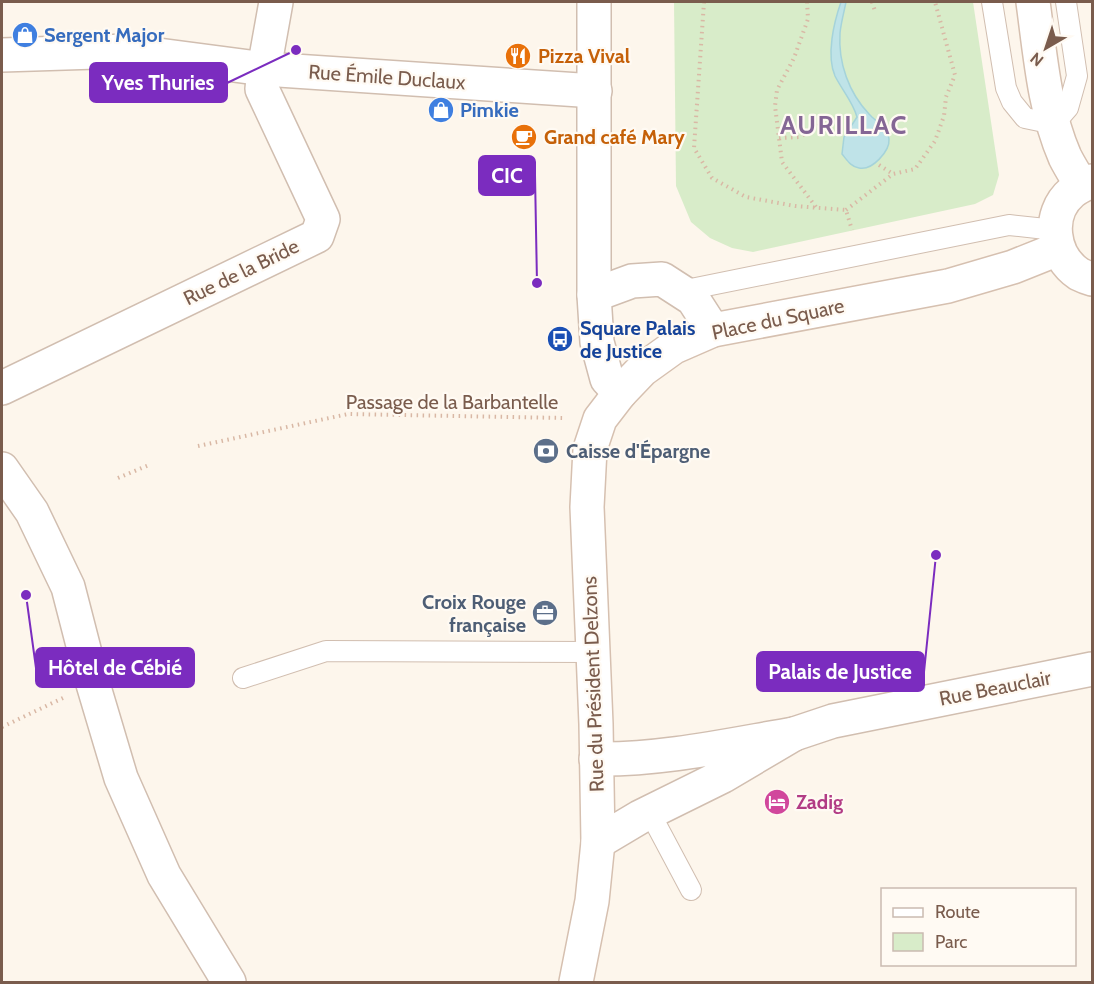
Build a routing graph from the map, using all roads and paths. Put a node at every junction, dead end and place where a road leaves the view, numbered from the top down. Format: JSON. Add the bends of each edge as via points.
{"nodes":[{"id":1,"x":276,"y":2,"type":"edge"},
{"id":2,"x":594,"y":2,"type":"edge"},
{"id":3,"x":704,"y":2,"type":"edge"},
{"id":4,"x":807,"y":2,"type":"edge"},
{"id":5,"x":872,"y":2,"type":"edge"},
{"id":6,"x":935,"y":2,"type":"edge"},
{"id":7,"x":992,"y":2,"type":"edge"},
{"id":8,"x":1033,"y":2,"type":"edge"},
{"id":9,"x":1066,"y":2,"type":"edge"},
{"id":10,"x":875,"y":11,"type":"dead end"},
{"id":11,"x":2,"y":55,"type":"edge"},
{"id":12,"x":264,"y":69,"type":"junction"},
{"id":13,"x":594,"y":91,"type":"junction"},
{"id":14,"x":832,"y":117,"type":"dead end"},
{"id":15,"x":1053,"y":124,"type":"junction"},
{"id":16,"x":779,"y":138,"type":"junction"},
{"id":17,"x":879,"y":165,"type":"dead end"},
{"id":18,"x":893,"y":174,"type":"junction"},
{"id":19,"x":1087,"y":183,"type":"edge"},
{"id":20,"x":817,"y":208,"type":"junction"},
{"id":21,"x":846,"y":210,"type":"junction"},
{"id":22,"x":1057,"y":239,"type":"junction"},
{"id":23,"x":859,"y":255,"type":"junction"},
{"id":24,"x":1092,"y":279,"type":"edge"},
{"id":25,"x":681,"y":291,"type":"junction"},
{"id":26,"x":594,"y":295,"type":"junction"},
{"id":27,"x":713,"y":330,"type":"junction"},
{"id":28,"x":2,"y":388,"type":"edge"},
{"id":29,"x":620,"y":393,"type":"junction"},
{"id":30,"x":600,"y":419,"type":"junction"},
{"id":31,"x":198,"y":446,"type":"dead end"},
{"id":32,"x":149,"y":465,"type":"dead end"},
{"id":33,"x":2,"y":469,"type":"edge"},
{"id":34,"x":118,"y":478,"type":"dead end"},
{"id":35,"x":592,"y":652,"type":"junction"},
{"id":36,"x":1092,"y":669,"type":"edge"},
{"id":37,"x":243,"y":678,"type":"dead end"},
{"id":38,"x":93,"y":684,"type":"junction"},
{"id":39,"x":2,"y":727,"type":"edge"},
{"id":40,"x":794,"y":734,"type":"junction"},
{"id":41,"x":596,"y":759,"type":"junction"},
{"id":42,"x":650,"y":813,"type":"junction"},
{"id":43,"x":598,"y":842,"type":"junction"},
{"id":44,"x":691,"y":890,"type":"dead end"},
{"id":45,"x":229,"y":982,"type":"edge"},
{"id":46,"x":576,"y":982,"type":"edge"}],
"edges":[{"from":1,"to":12,"type":"street","name":"Rue de la Bride"},
{"from":2,"to":13,"type":"street"},
{"from":3,"to":20,"type":"path","via":[[694,148],[712,178],[746,197]]},
{"from":4,"to":16,"type":"path","via":[[808,19],[777,90]]},
{"from":5,"to":10,"type":"path"},
{"from":6,"to":18,"type":"path","via":[[955,75],[935,141],[915,169]]},
{"from":7,"to":15,"type":"lane","via":[[1006,88],[1012,102],[1025,118]]},
{"from":8,"to":15,"type":"street"},
{"from":9,"to":15,"type":"lane","via":[[1077,76],[1068,108]]},
{"from":11,"to":12,"type":"street","name":"Rue Émile Duclaux","via":[[128,51]]},
{"from":12,"to":13,"type":"street","name":"Rue Émile Duclaux"},
{"from":12,"to":28,"type":"street","name":"Rue de la Bride","via":[[262,89],[323,219],[317,236]]},
{"from":13,"to":26,"type":"street"},
{"from":14,"to":16,"type":"path","via":[[800,137]]},
{"from":15,"to":19,"type":"street","via":[[1065,158]]},
{"from":16,"to":20,"type":"path","via":[[782,162]]},
{"from":17,"to":18,"type":"path"},
{"from":18,"to":21,"type":"path"},
{"from":19,"to":22,"type":"street","via":[[1070,193],[1062,204],[1057,216]]},
{"from":20,"to":21,"type":"path"},
{"from":21,"to":23,"type":"path"},
{"from":22,"to":23,"type":"lane","via":[[1010,225]]},
{"from":22,"to":24,"type":"street","via":[[1067,263]]},
{"from":22,"to":27,"type":"street","name":"Place du Square","via":[[1013,267],[948,286]]},
{"from":23,"to":25,"type":"lane"},
{"from":25,"to":26,"type":"street","via":[[662,279],[632,281]]},
{"from":25,"to":27,"type":"street","via":[[693,299]]},
{"from":26,"to":29,"type":"street","via":[[597,342],[604,370]]},
{"from":27,"to":29,"type":"street","name":"Place du Square","via":[[674,347],[642,370]]},
{"from":29,"to":30,"type":"street","name":"Rue du Président Delzons"},
{"from":30,"to":31,"type":"path","name":"Passage de la Barbantelle","via":[[348,414]]},
{"from":30,"to":35,"type":"street","name":"Rue du Président Delzons","via":[[590,449],[587,507]]},
{"from":32,"to":34,"type":"path"},
{"from":33,"to":38,"type":"street","via":[[32,512],[68,587]]},
{"from":35,"to":37,"type":"lane","via":[[326,651]]},
{"from":35,"to":41,"type":"street","name":"Rue du Président Delzons"},
{"from":36,"to":40,"type":"street","name":"Rue Beauclair","via":[[833,721]]},
{"from":38,"to":39,"type":"path"},
{"from":38,"to":45,"type":"street","via":[[122,778],[164,875]]},
{"from":40,"to":41,"type":"street","name":"Rue Beauclair","via":[[669,755]]},
{"from":40,"to":42,"type":"street","name":"Rue Beauclair"},
{"from":41,"to":43,"type":"street","name":"Rue du Président Delzons"},
{"from":42,"to":43,"type":"street","name":"Rue Beauclair"},
{"from":42,"to":44,"type":"lane"},
{"from":43,"to":46,"type":"street","name":"Rue du Président Delzons","via":[[592,901]]}]}
